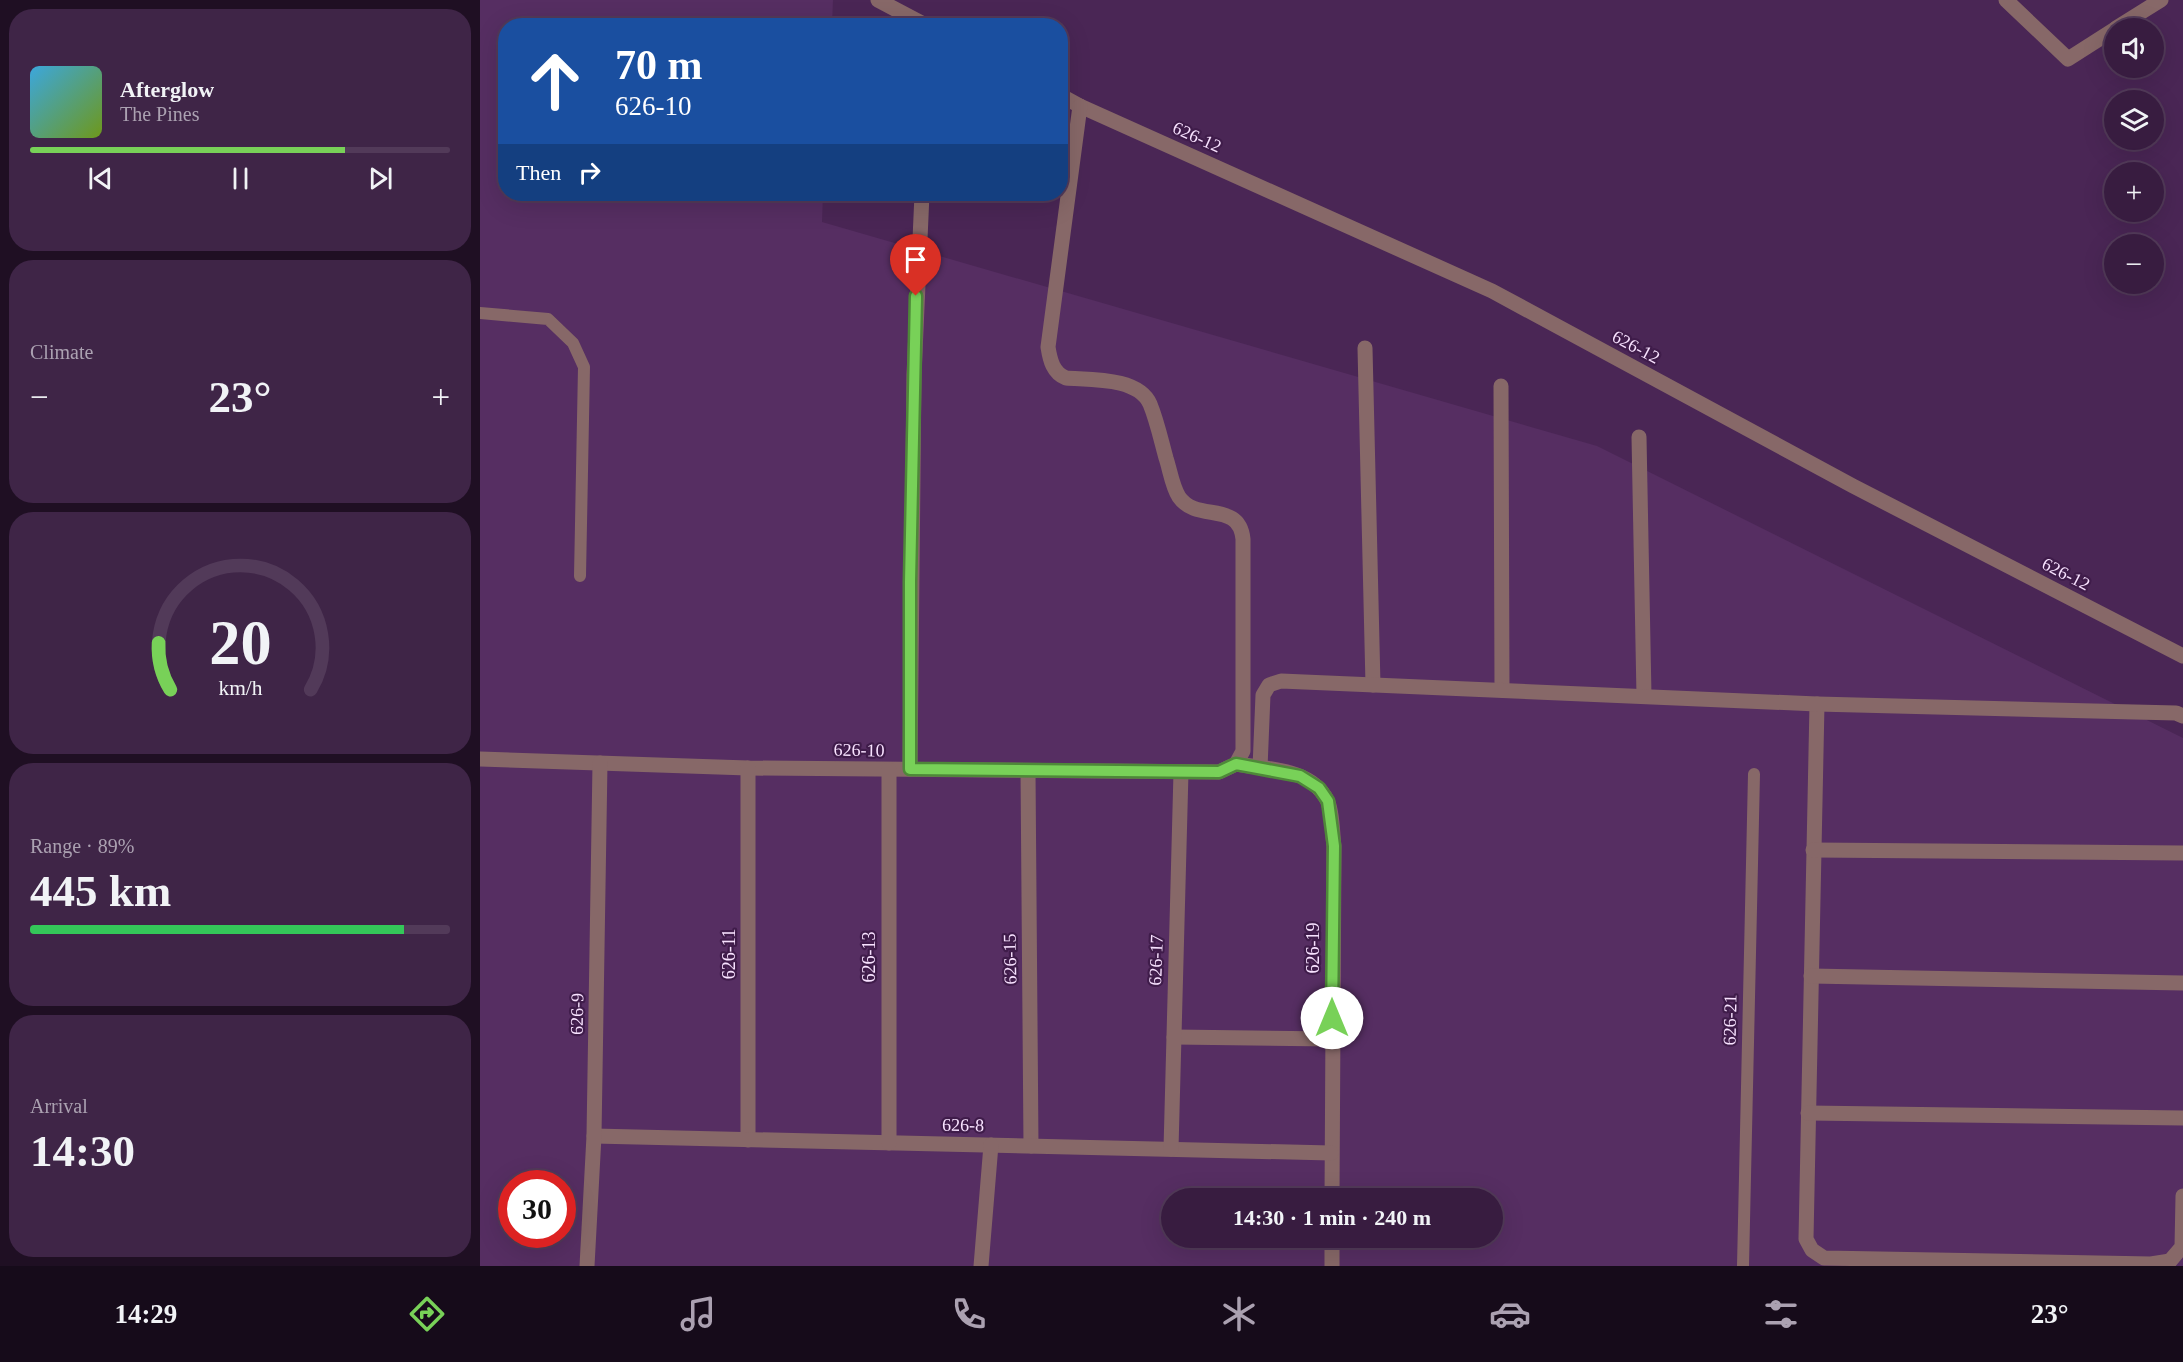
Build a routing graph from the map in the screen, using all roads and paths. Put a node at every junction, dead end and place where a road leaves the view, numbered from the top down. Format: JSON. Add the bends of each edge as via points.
{"nodes":[{"id":1,"x":878,"y":0,"type":"edge"},
{"id":2,"x":2006,"y":0,"type":"edge"},
{"id":3,"x":2161,"y":0,"type":"edge"},
{"id":4,"x":912,"y":18,"type":"edge"},
{"id":5,"x":2133,"y":18,"type":"edge"},
{"id":6,"x":2104,"y":36,"type":"edge"},
{"id":7,"x":1068,"y":99,"type":"edge"},
{"id":8,"x":1080,"y":106,"type":"junction"},
{"id":9,"x":1068,"y":196,"type":"edge"},
{"id":10,"x":922,"y":201,"type":"edge"},
{"id":11,"x":1067,"y":201,"type":"edge"},
{"id":12,"x":480,"y":313,"type":"edge"},
{"id":13,"x":1365,"y":348,"type":"dead end"},
{"id":14,"x":1501,"y":386,"type":"dead end"},
{"id":15,"x":1639,"y":437,"type":"dead end"},
{"id":16,"x":580,"y":576,"type":"dead end"},
{"id":17,"x":2183,"y":656,"type":"edge"},
{"id":18,"x":1373,"y":684,"type":"junction"},
{"id":19,"x":1502,"y":690,"type":"junction"},
{"id":20,"x":1644,"y":696,"type":"junction"},
{"id":21,"x":1817,"y":704,"type":"junction"},
{"id":22,"x":2183,"y":716,"type":"edge"},
{"id":23,"x":480,"y":759,"type":"edge"},
{"id":24,"x":600,"y":763,"type":"junction"},
{"id":25,"x":1236,"y":764,"type":"junction"},
{"id":26,"x":748,"y":768,"type":"junction"},
{"id":27,"x":1260,"y":768,"type":"junction"},
{"id":28,"x":910,"y":769,"type":"junction"},
{"id":29,"x":889,"y":770,"type":"junction"},
{"id":30,"x":1028,"y":771,"type":"junction"},
{"id":31,"x":1181,"y":772,"type":"junction"},
{"id":32,"x":1754,"y":774,"type":"dead end"},
{"id":33,"x":1814,"y":850,"type":"junction"},
{"id":34,"x":2183,"y":853,"type":"edge"},
{"id":35,"x":1811,"y":975,"type":"junction"},
{"id":36,"x":2183,"y":983,"type":"edge"},
{"id":37,"x":1174,"y":1037,"type":"junction"},
{"id":38,"x":1332,"y":1040,"type":"junction"},
{"id":39,"x":1808,"y":1113,"type":"junction"},
{"id":40,"x":2183,"y":1118,"type":"edge"},
{"id":41,"x":594,"y":1136,"type":"junction"},
{"id":42,"x":748,"y":1140,"type":"junction"},
{"id":43,"x":889,"y":1143,"type":"junction"},
{"id":44,"x":991,"y":1146,"type":"junction"},
{"id":45,"x":1031,"y":1146,"type":"junction"},
{"id":46,"x":1171,"y":1149,"type":"junction"},
{"id":47,"x":1332,"y":1153,"type":"junction"},
{"id":48,"x":1332,"y":1188,"type":"edge"},
{"id":49,"x":2183,"y":1196,"type":"edge"},
{"id":50,"x":1332,"y":1248,"type":"edge"},
{"id":51,"x":587,"y":1266,"type":"edge"},
{"id":52,"x":981,"y":1266,"type":"edge"},
{"id":53,"x":1332,"y":1266,"type":"edge"},
{"id":54,"x":1743,"y":1266,"type":"edge"}],
"edges":[{"from":1,"to":4,"type":"street"},
{"from":2,"to":6,"type":"street","via":[[2068,59]]},
{"from":3,"to":5,"type":"street"},
{"from":7,"to":8,"type":"street","name":"626-12"},
{"from":8,"to":9,"type":"street"},
{"from":8,"to":17,"type":"street","name":"626-12","via":[[1492,291],[1853,486]]},
{"from":10,"to":28,"type":"street","via":[[914,375]]},
{"from":11,"to":25,"type":"street","via":[[1049,357],[1066,378],[1122,383],[1139,391],[1150,404],[1180,498],[1194,509],[1229,516],[1240,526],[1243,751]]},
{"from":12,"to":16,"type":"lane","via":[[548,319],[573,343],[584,367]]},
{"from":13,"to":18,"type":"street"},
{"from":14,"to":19,"type":"street"},
{"from":15,"to":20,"type":"street"},
{"from":18,"to":19,"type":"street"},
{"from":18,"to":27,"type":"street","via":[[1281,681],[1269,685],[1263,695]]},
{"from":19,"to":20,"type":"street"},
{"from":20,"to":21,"type":"street"},
{"from":21,"to":22,"type":"street"},
{"from":21,"to":33,"type":"street"},
{"from":23,"to":24,"type":"street","name":"626-10"},
{"from":24,"to":26,"type":"street","name":"626-10"},
{"from":24,"to":41,"type":"street","name":"626-9"},
{"from":25,"to":27,"type":"street","name":"626-19"},
{"from":25,"to":31,"type":"street","name":"626-10","via":[[1219,772]]},
{"from":26,"to":29,"type":"street","name":"626-10"},
{"from":26,"to":42,"type":"street","name":"626-11"},
{"from":27,"to":38,"type":"street","name":"626-19","via":[[1300,776],[1319,788],[1328,801],[1334,846]]},
{"from":28,"to":29,"type":"street","name":"626-10"},
{"from":28,"to":30,"type":"street","name":"626-10"},
{"from":29,"to":43,"type":"street","name":"626-13"},
{"from":30,"to":31,"type":"street","name":"626-10"},
{"from":30,"to":45,"type":"street","name":"626-15"},
{"from":31,"to":37,"type":"street","name":"626-17"},
{"from":32,"to":54,"type":"lane","name":"626-21"},
{"from":33,"to":34,"type":"street"},
{"from":33,"to":35,"type":"street"},
{"from":35,"to":36,"type":"street"},
{"from":35,"to":39,"type":"street"},
{"from":37,"to":38,"type":"street"},
{"from":37,"to":46,"type":"street","name":"626-17"},
{"from":38,"to":47,"type":"street","name":"626-19"},
{"from":39,"to":40,"type":"street"},
{"from":39,"to":49,"type":"street","via":[[1806,1239],[1812,1250],[1824,1258],[2151,1264],[2170,1261],[2182,1247]]},
{"from":41,"to":42,"type":"street","name":"626-8"},
{"from":41,"to":51,"type":"street","name":"626-9"},
{"from":42,"to":43,"type":"street","name":"626-8"},
{"from":43,"to":44,"type":"street","name":"626-8"},
{"from":44,"to":45,"type":"street","name":"626-8"},
{"from":44,"to":52,"type":"street"},
{"from":45,"to":46,"type":"street","name":"626-8"},
{"from":46,"to":47,"type":"street","name":"626-8"},
{"from":47,"to":48,"type":"street","name":"626-19"},
{"from":50,"to":53,"type":"street"}]}
